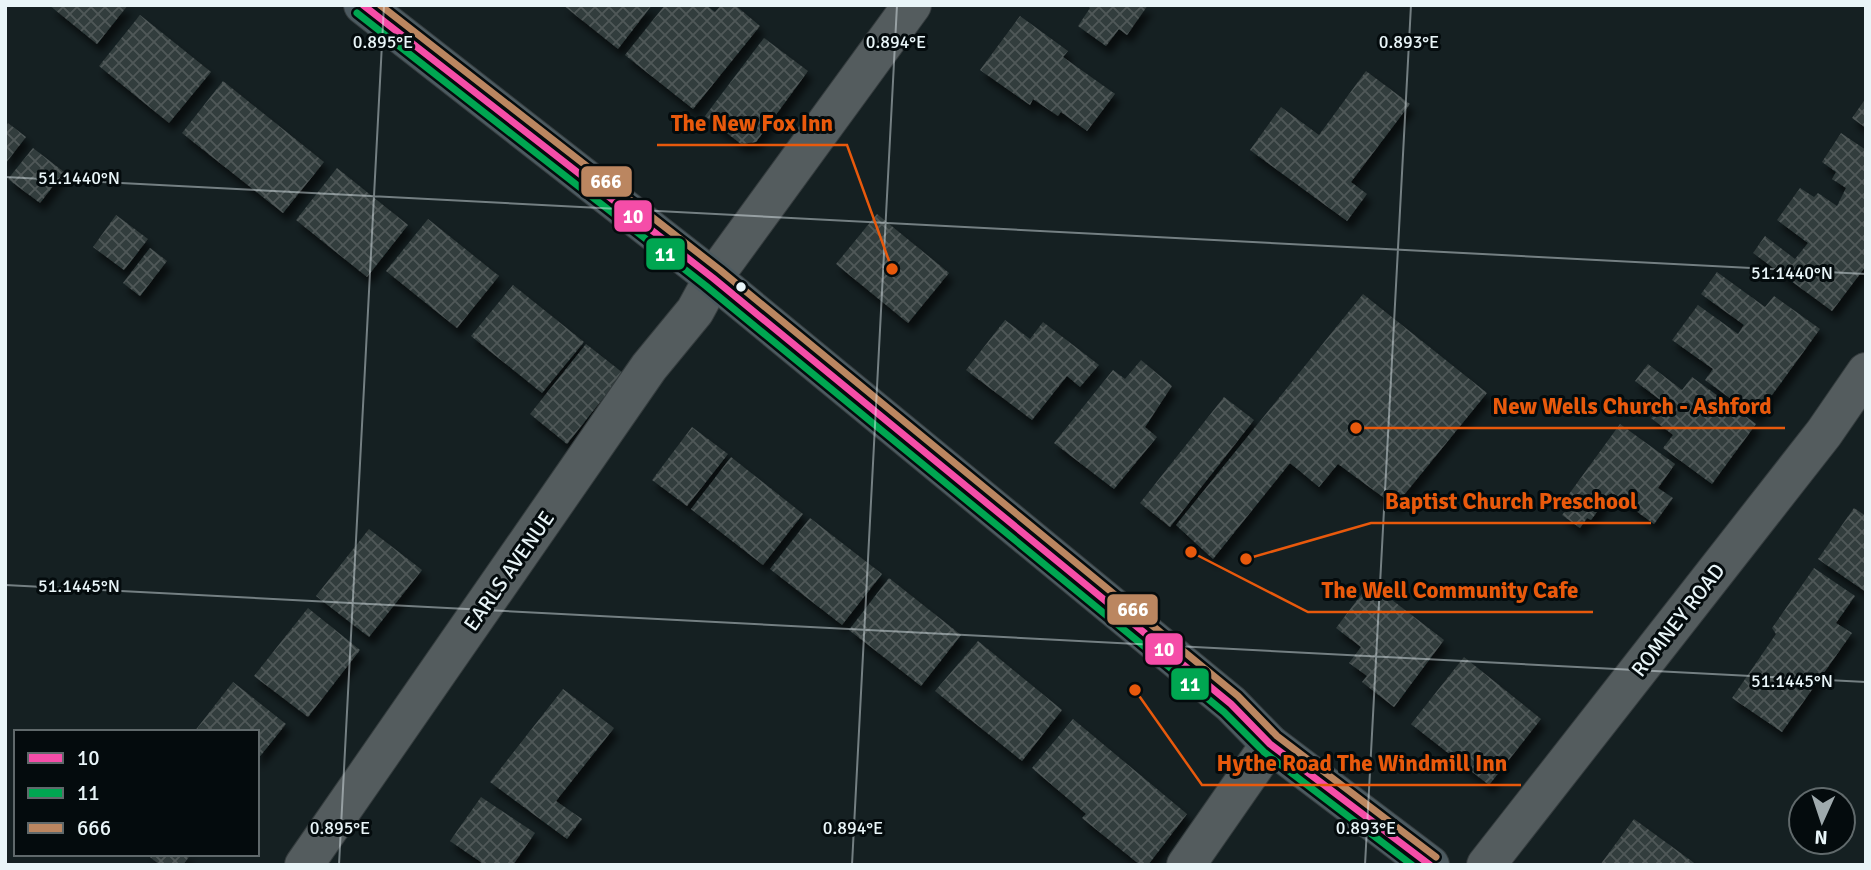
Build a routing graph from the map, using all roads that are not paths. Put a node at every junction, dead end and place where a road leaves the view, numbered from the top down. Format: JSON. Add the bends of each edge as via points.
{"nodes":[{"id":1,"x":363,"y":5,"type":"edge"},
{"id":2,"x":912,"y":5,"type":"edge"},
{"id":3,"x":713,"y":278,"type":"junction"},
{"id":4,"x":1866,"y":372,"type":"edge"},
{"id":5,"x":1270,"y":744,"type":"junction"},
{"id":6,"x":304,"y":865,"type":"edge"},
{"id":7,"x":1186,"y":865,"type":"edge"},
{"id":8,"x":1430,"y":865,"type":"edge"},
{"id":9,"x":1486,"y":865,"type":"edge"}],
"edges":[{"from":1,"to":3,"type":"main road"},
{"from":2,"to":3,"type":"street","name":"EARLS AVENUE"},
{"from":3,"to":5,"type":"main road","via":[[1231,705]]},
{"from":3,"to":6,"type":"street","name":"EARLS AVENUE","via":[[695,311],[649,367]]},
{"from":4,"to":9,"type":"street","name":"ROMNEY ROAD","via":[[1824,433]]},
{"from":5,"to":7,"type":"street"},
{"from":5,"to":8,"type":"main road"}]}
